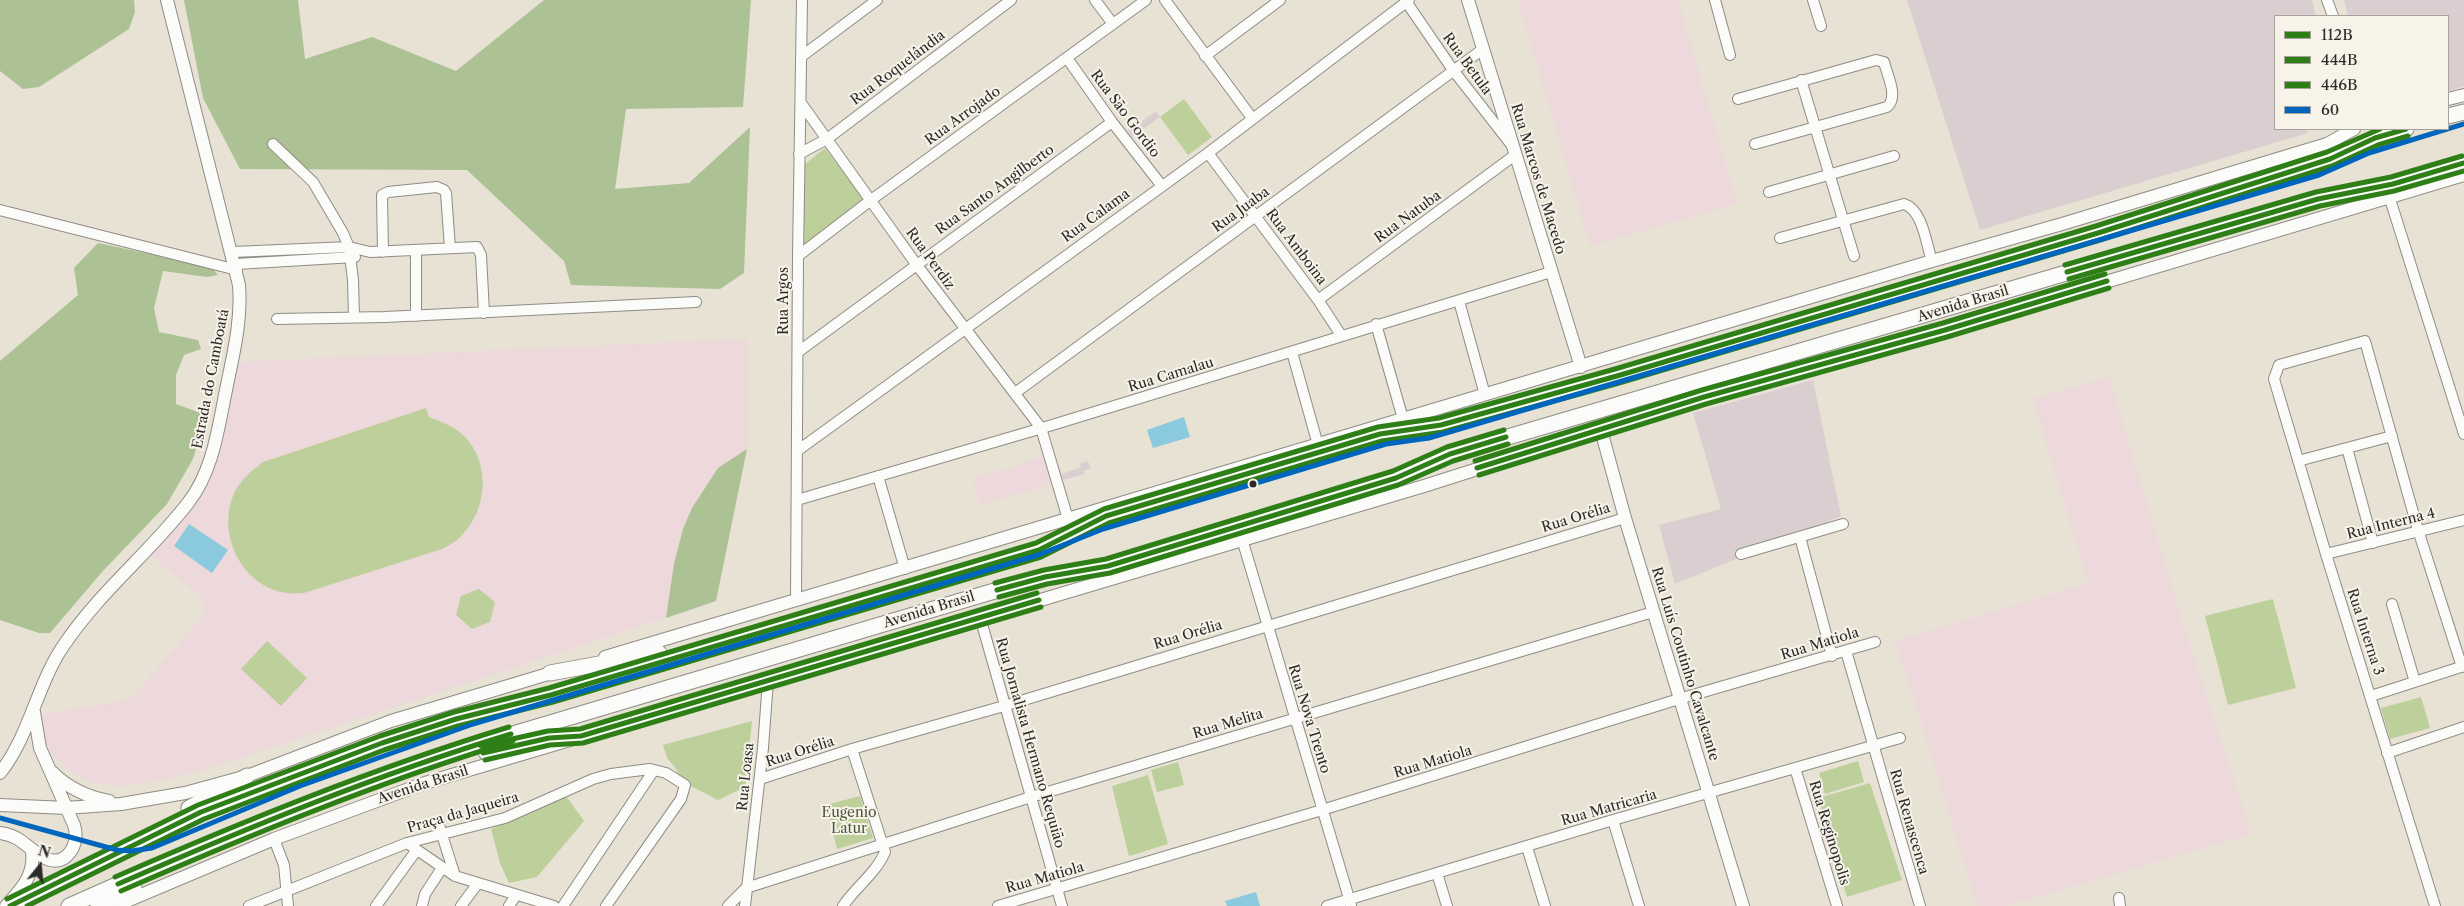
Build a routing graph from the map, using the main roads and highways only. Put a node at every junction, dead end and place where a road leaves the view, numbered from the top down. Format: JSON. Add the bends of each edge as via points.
{"nodes":[{"id":1,"x":168,"y":0,"type":"edge"},
{"id":2,"x":1468,"y":0,"type":"edge"},
{"id":3,"x":2464,"y":95,"type":"edge"},
{"id":4,"x":2449,"y":99,"type":"edge"},
{"id":5,"x":2464,"y":112,"type":"edge"},
{"id":6,"x":2449,"y":116,"type":"edge"},
{"id":7,"x":2352,"y":130,"type":"edge"},
{"id":8,"x":2403,"y":130,"type":"edge"},
{"id":9,"x":2464,"y":162,"type":"edge"},
{"id":10,"x":2464,"y":175,"type":"edge"},
{"id":11,"x":1580,"y":367,"type":"junction"},
{"id":12,"x":1601,"y":430,"type":"junction"},
{"id":13,"x":739,"y":637,"type":"junction"},
{"id":14,"x":550,"y":673,"type":"junction"},
{"id":15,"x":34,"y":712,"type":"junction"},
{"id":16,"x":578,"y":737,"type":"junction"},
{"id":17,"x":46,"y":766,"type":"junction"},
{"id":18,"x":0,"y":773,"type":"edge"},
{"id":19,"x":247,"y":776,"type":"junction"},
{"id":20,"x":375,"y":781,"type":"junction"},
{"id":21,"x":121,"y":804,"type":"junction"},
{"id":22,"x":0,"y":805,"type":"edge"},
{"id":23,"x":66,"y":808,"type":"junction"},
{"id":24,"x":0,"y":833,"type":"edge"},
{"id":25,"x":216,"y":841,"type":"junction"},
{"id":26,"x":32,"y":852,"type":"junction"},
{"id":27,"x":100,"y":862,"type":"junction"},
{"id":28,"x":6,"y":906,"type":"edge"},
{"id":29,"x":10,"y":906,"type":"edge"},
{"id":30,"x":69,"y":906,"type":"edge"},
{"id":31,"x":98,"y":906,"type":"edge"},
{"id":32,"x":115,"y":906,"type":"edge"},
{"id":33,"x":1743,"y":906,"type":"edge"}],
"edges":[{"from":1,"to":15,"type":"main road","name":"Estrada do Camboatá","via":[[235,262],[239,318],[205,477],[180,513],[66,641],[46,676]]},
{"from":2,"to":11,"type":"main road","name":"Rua Marcos de Macedo"},
{"from":3,"to":4,"type":"main road"},
{"from":5,"to":6,"type":"highway"},
{"from":7,"to":11,"type":"main road","via":[[2327,144]]},
{"from":8,"to":13,"type":"highway","name":"Avenida Brasil","via":[[2375,138],[2330,159],[2088,236],[1617,376],[1441,425],[1380,434],[1106,516],[1039,550]]},
{"from":9,"to":20,"type":"highway","name":"Avenida Brasil","via":[[2393,184],[2318,199],[1468,448],[1396,478],[1108,566],[1045,577],[991,592],[498,738]]},
{"from":10,"to":12,"type":"main road","name":"Avenida Brasil"},
{"from":11,"to":14,"type":"main road"},
{"from":12,"to":16,"type":"main road","name":"Avenida Brasil","via":[[1424,486]]},
{"from":12,"to":33,"type":"main road","name":"Rua Luís Coutinho Cavalcante"},
{"from":13,"to":14,"type":"highway"},
{"from":13,"to":27,"type":"highway","name":"Avenida Brasil","via":[[382,743],[201,812]]},
{"from":14,"to":19,"type":"main road","via":[[391,721]]},
{"from":15,"to":17,"type":"main road","name":"Estrada do Camboatá"},
{"from":15,"to":18,"type":"main road","name":"Estrada do Camboatá"},
{"from":16,"to":20,"type":"highway","via":[[518,744]]},
{"from":16,"to":32,"type":"main road","name":"Avenida Brasil","via":[[425,783],[274,839]]},
{"from":17,"to":21,"type":"main road","via":[[73,788]]},
{"from":17,"to":23,"type":"main road","name":"Estrada do Camboatá"},
{"from":19,"to":21,"type":"main road","via":[[184,794]]},
{"from":19,"to":27,"type":"highway"},
{"from":20,"to":25,"type":"highway","name":"Avenida Brasil"},
{"from":21,"to":23,"type":"main road"},
{"from":22,"to":23,"type":"main road"},
{"from":23,"to":26,"type":"main road","name":"Estrada do Camboatá","via":[[76,832],[71,851],[66,857],[52,860]]},
{"from":24,"to":26,"type":"main road","via":[[18,839]]},
{"from":25,"to":30,"type":"highway","name":"Avenida Brasil"},
{"from":25,"to":31,"type":"highway","via":[[184,862]]},
{"from":26,"to":28,"type":"main road","via":[[33,865],[26,882]]},
{"from":27,"to":29,"type":"highway","name":"Avenida Brasil"}]}
